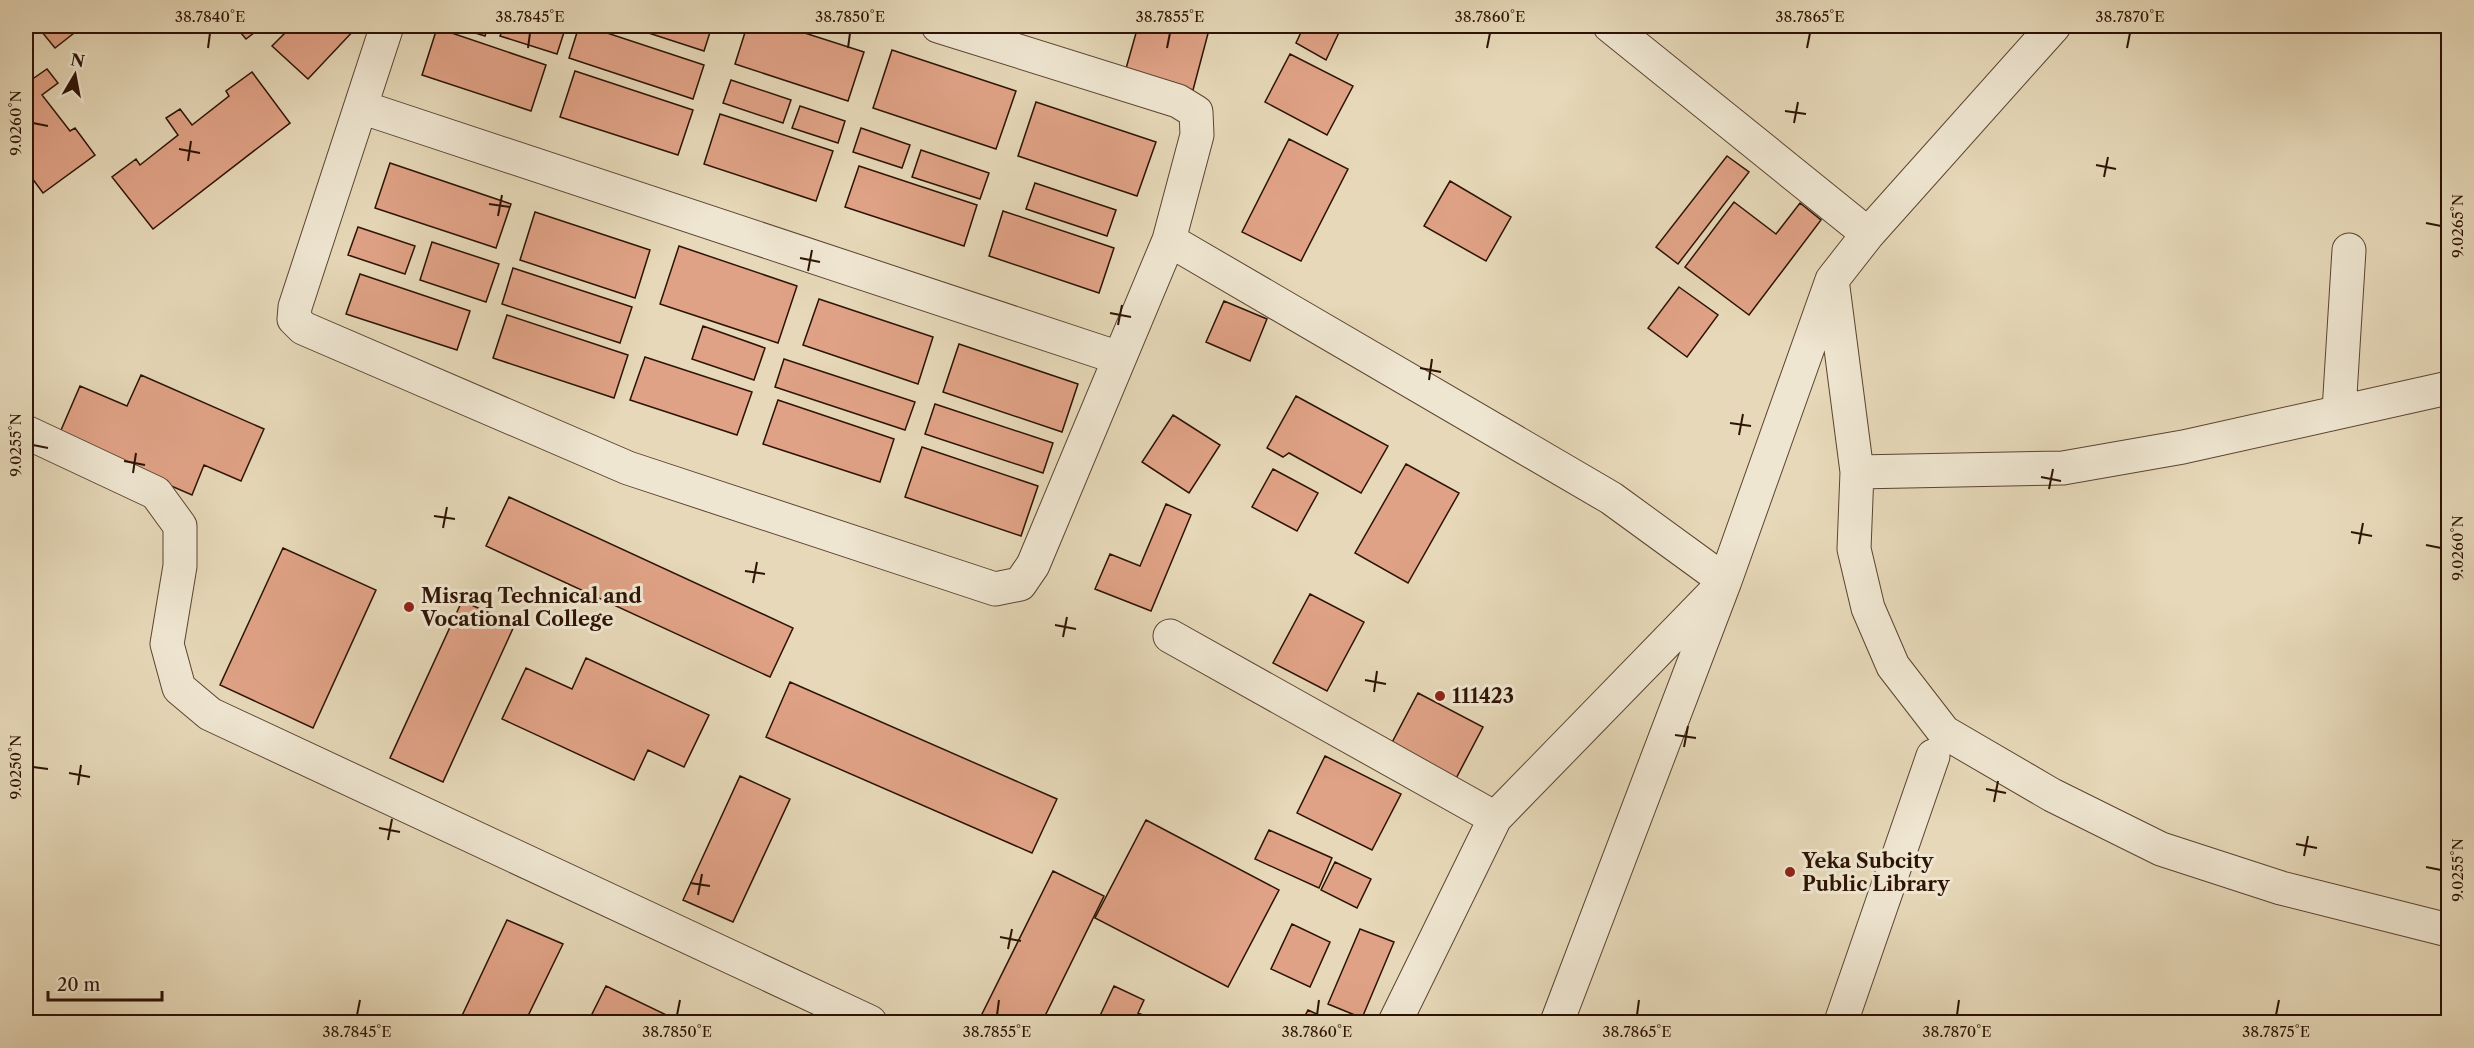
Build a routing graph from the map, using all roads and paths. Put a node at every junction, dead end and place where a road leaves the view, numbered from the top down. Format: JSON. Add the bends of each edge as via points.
{"nodes":[{"id":1,"x":387,"y":26,"type":"edge"},
{"id":2,"x":938,"y":26,"type":"edge"},
{"id":3,"x":1610,"y":26,"type":"edge"},
{"id":4,"x":2054,"y":26,"type":"edge"},
{"id":5,"x":361,"y":107,"type":"junction"},
{"id":6,"x":1868,"y":234,"type":"junction"},
{"id":7,"x":1169,"y":240,"type":"junction"},
{"id":8,"x":2349,"y":250,"type":"dead end"},
{"id":9,"x":1832,"y":280,"type":"junction"},
{"id":10,"x":1119,"y":358,"type":"junction"},
{"id":11,"x":2448,"y":388,"type":"edge"},
{"id":12,"x":2339,"y":411,"type":"junction"},
{"id":13,"x":26,"y":432,"type":"edge"},
{"id":14,"x":1857,"y":472,"type":"junction"},
{"id":15,"x":1725,"y":581,"type":"junction"},
{"id":16,"x":1170,"y":636,"type":"dead end"},
{"id":17,"x":1933,"y":756,"type":"dead end"},
{"id":18,"x":1495,"y":818,"type":"junction"},
{"id":19,"x":2448,"y":930,"type":"edge"},
{"id":20,"x":870,"y":1023,"type":"edge"},
{"id":21,"x":1395,"y":1023,"type":"edge"},
{"id":22,"x":1557,"y":1023,"type":"edge"},
{"id":23,"x":1841,"y":1023,"type":"edge"}],
"edges":[{"from":1,"to":5,"type":"street"},
{"from":2,"to":7,"type":"street","via":[[1178,100],[1196,112],[1197,135]]},
{"from":3,"to":6,"type":"street"},
{"from":4,"to":6,"type":"street"},
{"from":5,"to":10,"type":"street"},
{"from":5,"to":10,"type":"street","via":[[294,319],[303,328],[335,342],[628,468],[672,483],[995,589],[1020,584],[1033,566]]},
{"from":6,"to":9,"type":"street"},
{"from":7,"to":10,"type":"street"},
{"from":7,"to":15,"type":"street","via":[[1611,498]]},
{"from":8,"to":12,"type":"street"},
{"from":9,"to":14,"type":"street"},
{"from":9,"to":15,"type":"street"},
{"from":11,"to":12,"type":"street"},
{"from":12,"to":14,"type":"street","via":[[2183,447],[2063,468]]},
{"from":13,"to":20,"type":"street","via":[[156,493],[180,526],[180,566],[167,644],[179,688],[210,714]]},
{"from":14,"to":19,"type":"street","via":[[1854,549],[1868,608],[1893,666],[1944,732],[2052,795],[2161,849],[2281,888]]},
{"from":15,"to":18,"type":"street"},
{"from":15,"to":22,"type":"street"},
{"from":16,"to":18,"type":"street"},
{"from":17,"to":23,"type":"street"},
{"from":18,"to":21,"type":"street"}]}
